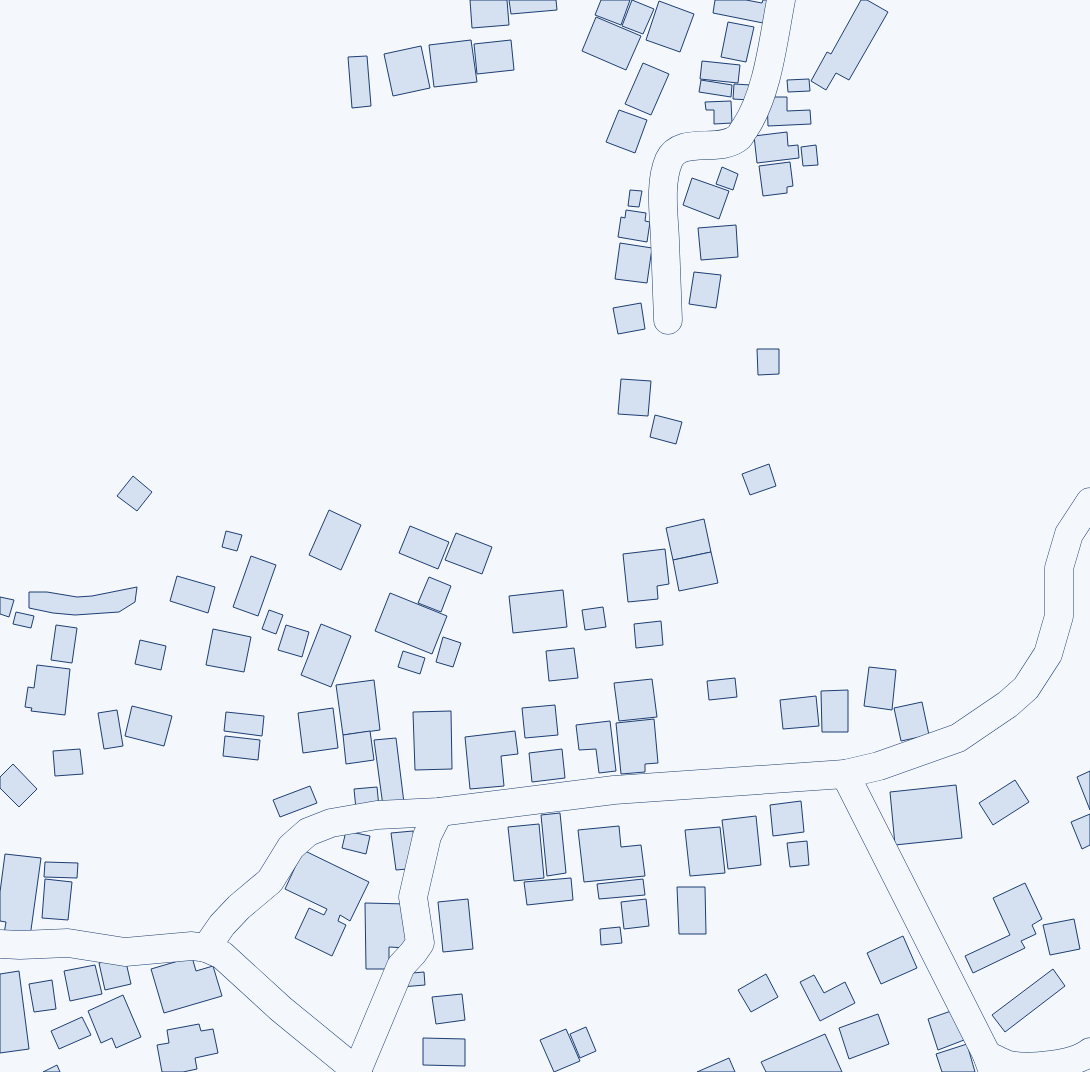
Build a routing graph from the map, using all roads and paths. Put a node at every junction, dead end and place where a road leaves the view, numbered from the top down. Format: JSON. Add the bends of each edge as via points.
{"nodes":[{"id":1,"x":781,"y":0,"type":"edge"},
{"id":2,"x":668,"y":320,"type":"dead end"},
{"id":3,"x":1090,"y":502,"type":"edge"},
{"id":4,"x":844,"y":774,"type":"junction"},
{"id":5,"x":439,"y":812,"type":"junction"},
{"id":6,"x":0,"y":944,"type":"edge"},
{"id":7,"x":206,"y":948,"type":"junction"},
{"id":8,"x":1090,"y":1052,"type":"edge"},
{"id":9,"x":990,"y":1064,"type":"edge"},
{"id":10,"x":358,"y":1071,"type":"edge"}],
"edges":[{"from":1,"to":2,"type":"street","via":[[760,93],[751,118],[738,138],[722,145],[684,147],[670,159],[663,202]]},
{"from":3,"to":4,"type":"street","via":[[1069,534],[1059,568],[1059,616],[1048,654],[1026,688],[958,738],[880,766]]},
{"from":4,"to":5,"type":"street","via":[[614,790]]},
{"from":4,"to":9,"type":"street"},
{"from":5,"to":7,"type":"street","via":[[377,815],[331,823],[308,832],[291,847],[270,881],[239,907]]},
{"from":5,"to":10,"type":"street","via":[[427,836],[412,897],[420,943],[401,966]]},
{"from":6,"to":7,"type":"street","via":[[68,943],[125,952],[192,946]]},
{"from":7,"to":10,"type":"street","via":[[222,955],[281,1009]]},
{"from":8,"to":9,"type":"street","via":[[1058,1064]]}]}
